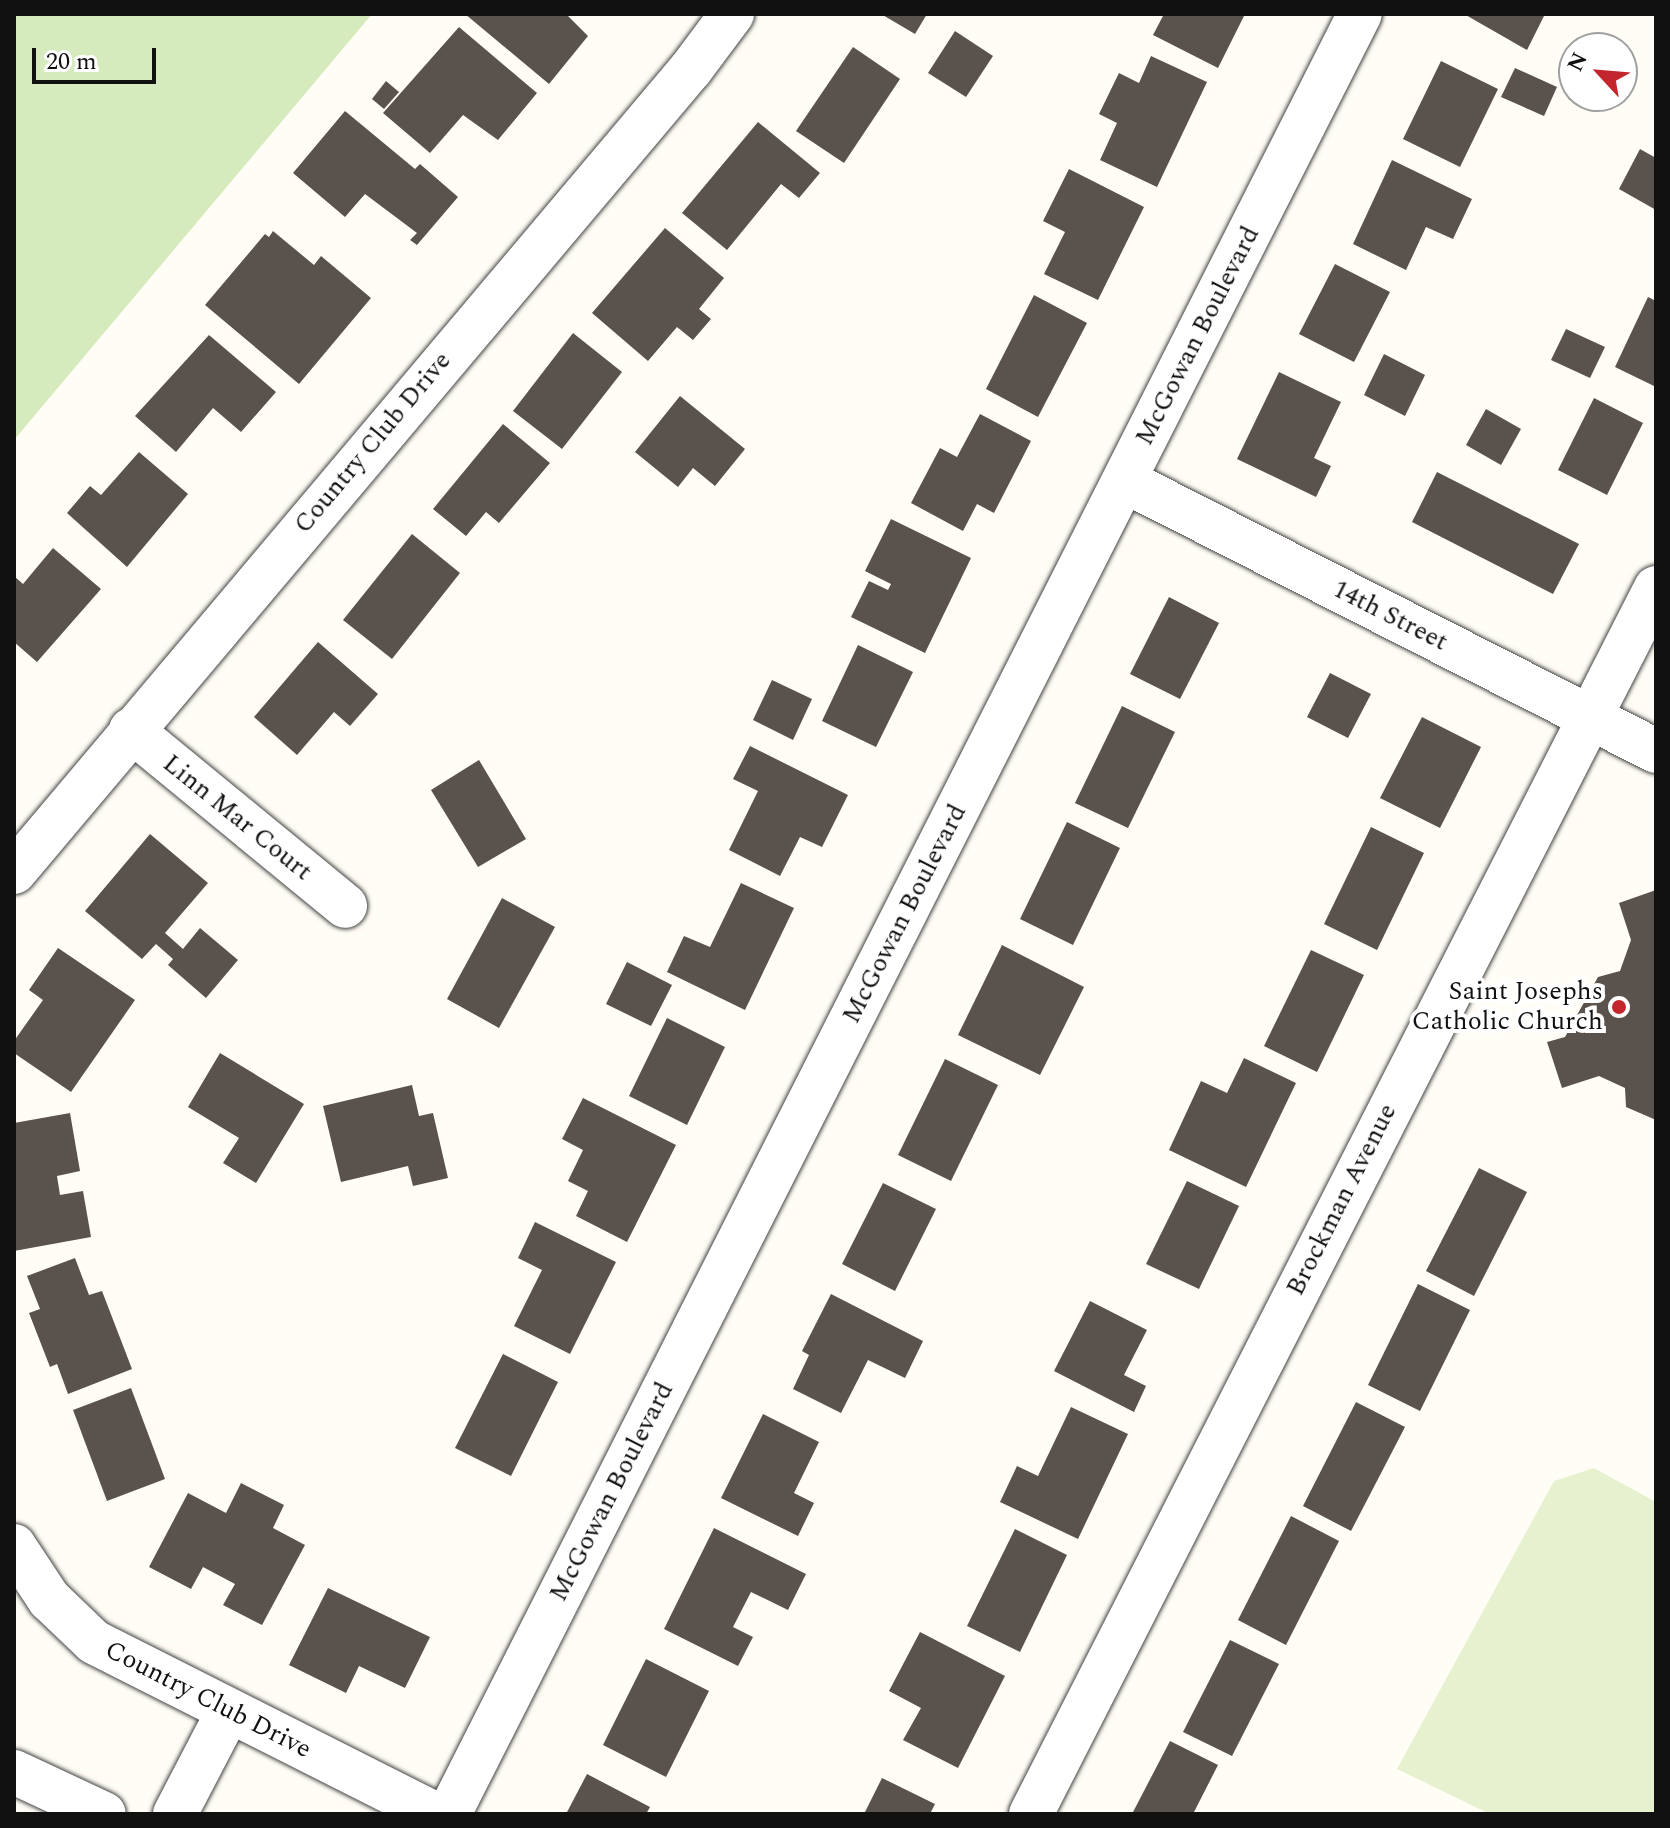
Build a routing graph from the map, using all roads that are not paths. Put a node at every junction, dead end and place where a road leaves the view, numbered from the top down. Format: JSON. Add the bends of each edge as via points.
{"nodes":[{"id":1,"x":732,"y":14,"type":"edge"},
{"id":2,"x":1360,"y":14,"type":"edge"},
{"id":3,"x":1125,"y":481,"type":"junction"},
{"id":4,"x":1656,"y":588,"type":"edge"},
{"id":5,"x":1588,"y":717,"type":"junction"},
{"id":6,"x":131,"y":730,"type":"junction"},
{"id":7,"x":1656,"y":751,"type":"edge"},
{"id":8,"x":14,"y":872,"type":"edge"},
{"id":9,"x":345,"y":906,"type":"dead end"},
{"id":10,"x":14,"y":1546,"type":"edge"},
{"id":11,"x":228,"y":1712,"type":"junction"},
{"id":12,"x":14,"y":1772,"type":"edge"},
{"id":13,"x":104,"y":1814,"type":"edge"},
{"id":14,"x":175,"y":1814,"type":"edge"},
{"id":15,"x":435,"y":1814,"type":"edge"},
{"id":16,"x":449,"y":1814,"type":"edge"},
{"id":17,"x":1031,"y":1814,"type":"edge"}],
"edges":[{"from":1,"to":6,"type":"street","name":"Country Club Drive"},
{"from":2,"to":3,"type":"street","name":"McGowan Boulevard"},
{"from":3,"to":5,"type":"street","name":"14th Street"},
{"from":3,"to":16,"type":"street","name":"McGowan Boulevard"},
{"from":4,"to":5,"type":"street","name":"Brockman Avenue"},
{"from":5,"to":7,"type":"street","name":"14th Street"},
{"from":5,"to":17,"type":"street","name":"Brockman Avenue"},
{"from":6,"to":8,"type":"street","name":"Country Club Drive"},
{"from":6,"to":9,"type":"street","name":"Linn Mar Court"},
{"from":10,"to":11,"type":"street","name":"Country Club Drive","via":[[49,1599],[94,1642]]},
{"from":11,"to":14,"type":"street"},
{"from":11,"to":15,"type":"street","name":"Country Club Drive"},
{"from":12,"to":13,"type":"street"}]}
